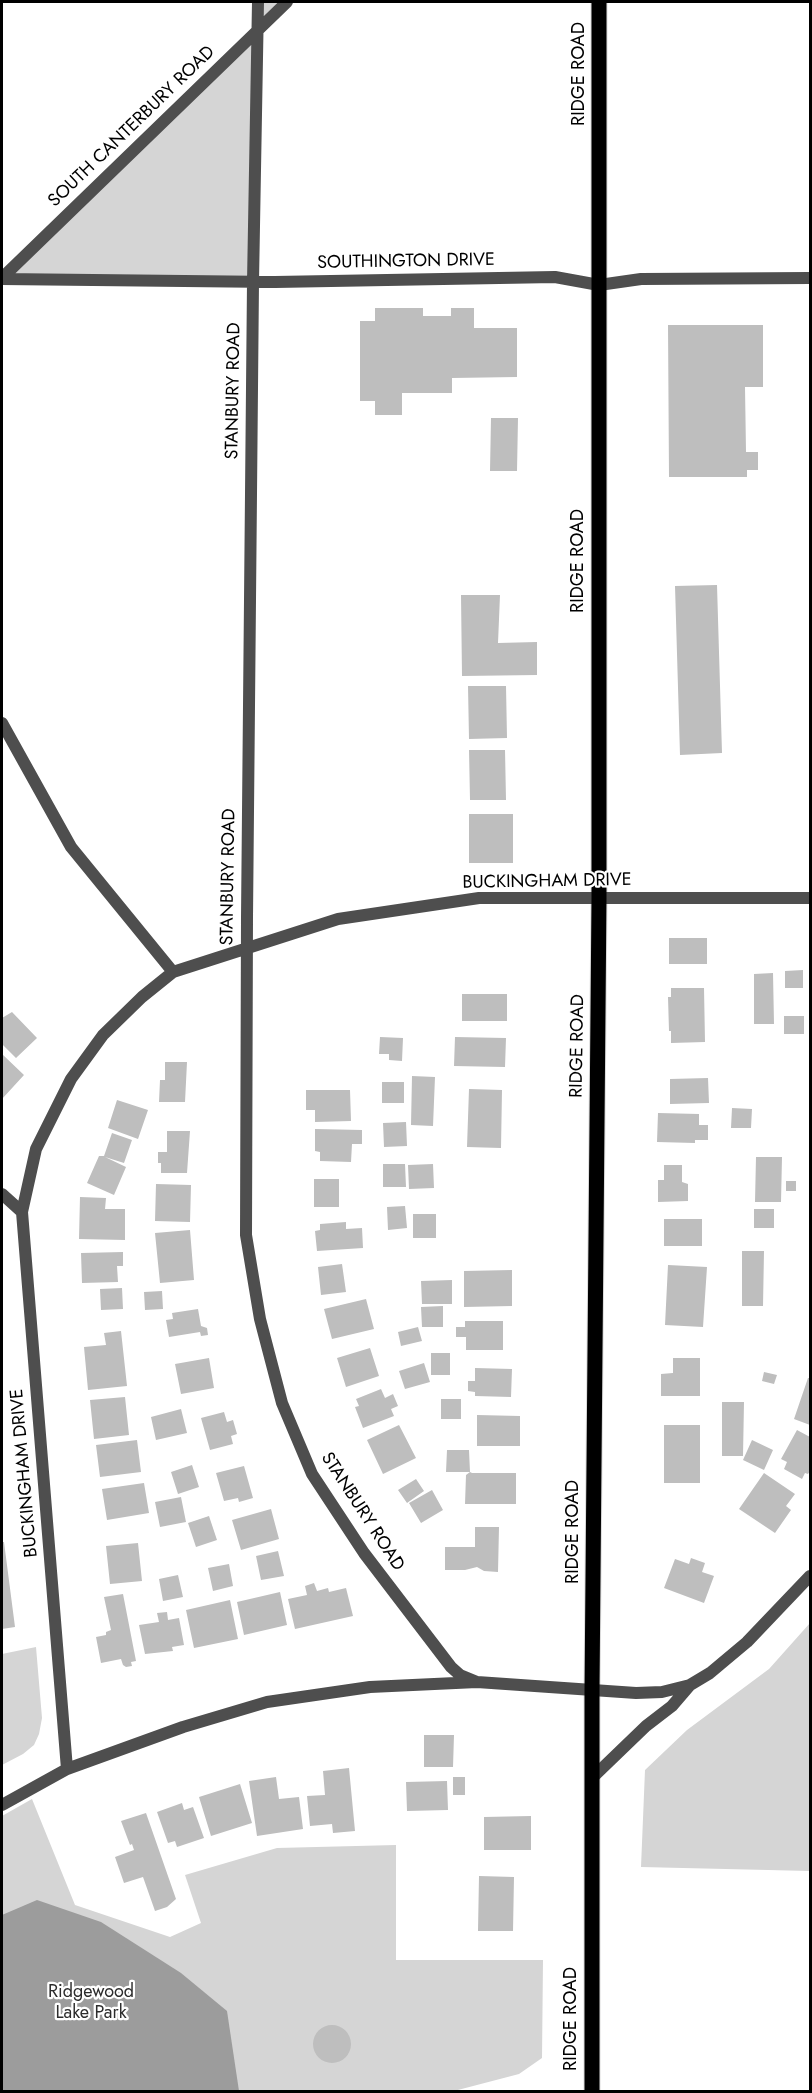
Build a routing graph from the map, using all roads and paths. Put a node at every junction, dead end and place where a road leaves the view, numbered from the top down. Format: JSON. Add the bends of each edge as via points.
{"nodes":[{"id":1,"x":258,"y":2,"type":"edge"},
{"id":2,"x":286,"y":2,"type":"edge"},
{"id":3,"x":599,"y":2,"type":"edge"},
{"id":4,"x":258,"y":31,"type":"junction"},
{"id":5,"x":810,"y":278,"type":"edge"},
{"id":6,"x":2,"y":279,"type":"edge"},
{"id":7,"x":253,"y":282,"type":"junction"},
{"id":8,"x":599,"y":285,"type":"junction"},
{"id":9,"x":2,"y":723,"type":"edge"},
{"id":10,"x":599,"y":898,"type":"junction"},
{"id":11,"x":810,"y":898,"type":"edge"},
{"id":12,"x":246,"y":949,"type":"junction"},
{"id":13,"x":173,"y":972,"type":"junction"},
{"id":14,"x":2,"y":1194,"type":"edge"},
{"id":15,"x":22,"y":1212,"type":"junction"},
{"id":16,"x":810,"y":1576,"type":"edge"},
{"id":17,"x":477,"y":1683,"type":"junction"},
{"id":18,"x":690,"y":1685,"type":"junction"},
{"id":19,"x":592,"y":1690,"type":"junction"},
{"id":20,"x":68,"y":1769,"type":"junction"},
{"id":21,"x":591,"y":1779,"type":"junction"},
{"id":22,"x":2,"y":1805,"type":"edge"},
{"id":23,"x":592,"y":2091,"type":"edge"}],
"edges":[{"from":1,"to":4,"type":"street","name":"STANBURY ROAD"},
{"from":2,"to":4,"type":"street","name":"SOUTH CANTERBURY ROAD"},
{"from":3,"to":8,"type":"main road","name":"RIDGE ROAD"},
{"from":4,"to":6,"type":"street","name":"SOUTH CANTERBURY ROAD"},
{"from":4,"to":7,"type":"street","name":"STANBURY ROAD"},
{"from":5,"to":8,"type":"street","name":"SOUTHINGTON DRIVE","via":[[641,279]]},
{"from":6,"to":7,"type":"street","name":"SOUTHINGTON DRIVE"},
{"from":7,"to":8,"type":"street","name":"SOUTHINGTON DRIVE","via":[[555,277]]},
{"from":7,"to":12,"type":"street","name":"STANBURY ROAD"},
{"from":8,"to":10,"type":"main road","name":"RIDGE ROAD"},
{"from":9,"to":13,"type":"street","via":[[71,847]]},
{"from":10,"to":11,"type":"street","name":"BUCKINGHAM DRIVE"},
{"from":10,"to":12,"type":"street","name":"BUCKINGHAM DRIVE","via":[[479,898],[338,919]]},
{"from":10,"to":19,"type":"main road","name":"RIDGE ROAD"},
{"from":12,"to":13,"type":"street","name":"BUCKINGHAM DRIVE"},
{"from":12,"to":17,"type":"street","name":"STANBURY ROAD","via":[[246,1235],[260,1319],[282,1403],[312,1474],[364,1553],[451,1667]]},
{"from":13,"to":15,"type":"street","name":"BUCKINGHAM DRIVE","via":[[103,1035],[71,1079],[36,1149]]},
{"from":14,"to":15,"type":"street"},
{"from":15,"to":20,"type":"street","name":"BUCKINGHAM DRIVE"},
{"from":16,"to":18,"type":"street","via":[[747,1642]]},
{"from":17,"to":19,"type":"street"},
{"from":17,"to":20,"type":"street","via":[[370,1687],[267,1702],[183,1726]]},
{"from":18,"to":19,"type":"street","via":[[636,1694]]},
{"from":18,"to":21,"type":"street"},
{"from":19,"to":21,"type":"main road","name":"RIDGE ROAD"},
{"from":20,"to":22,"type":"street"},
{"from":21,"to":23,"type":"main road","name":"RIDGE ROAD"}]}
